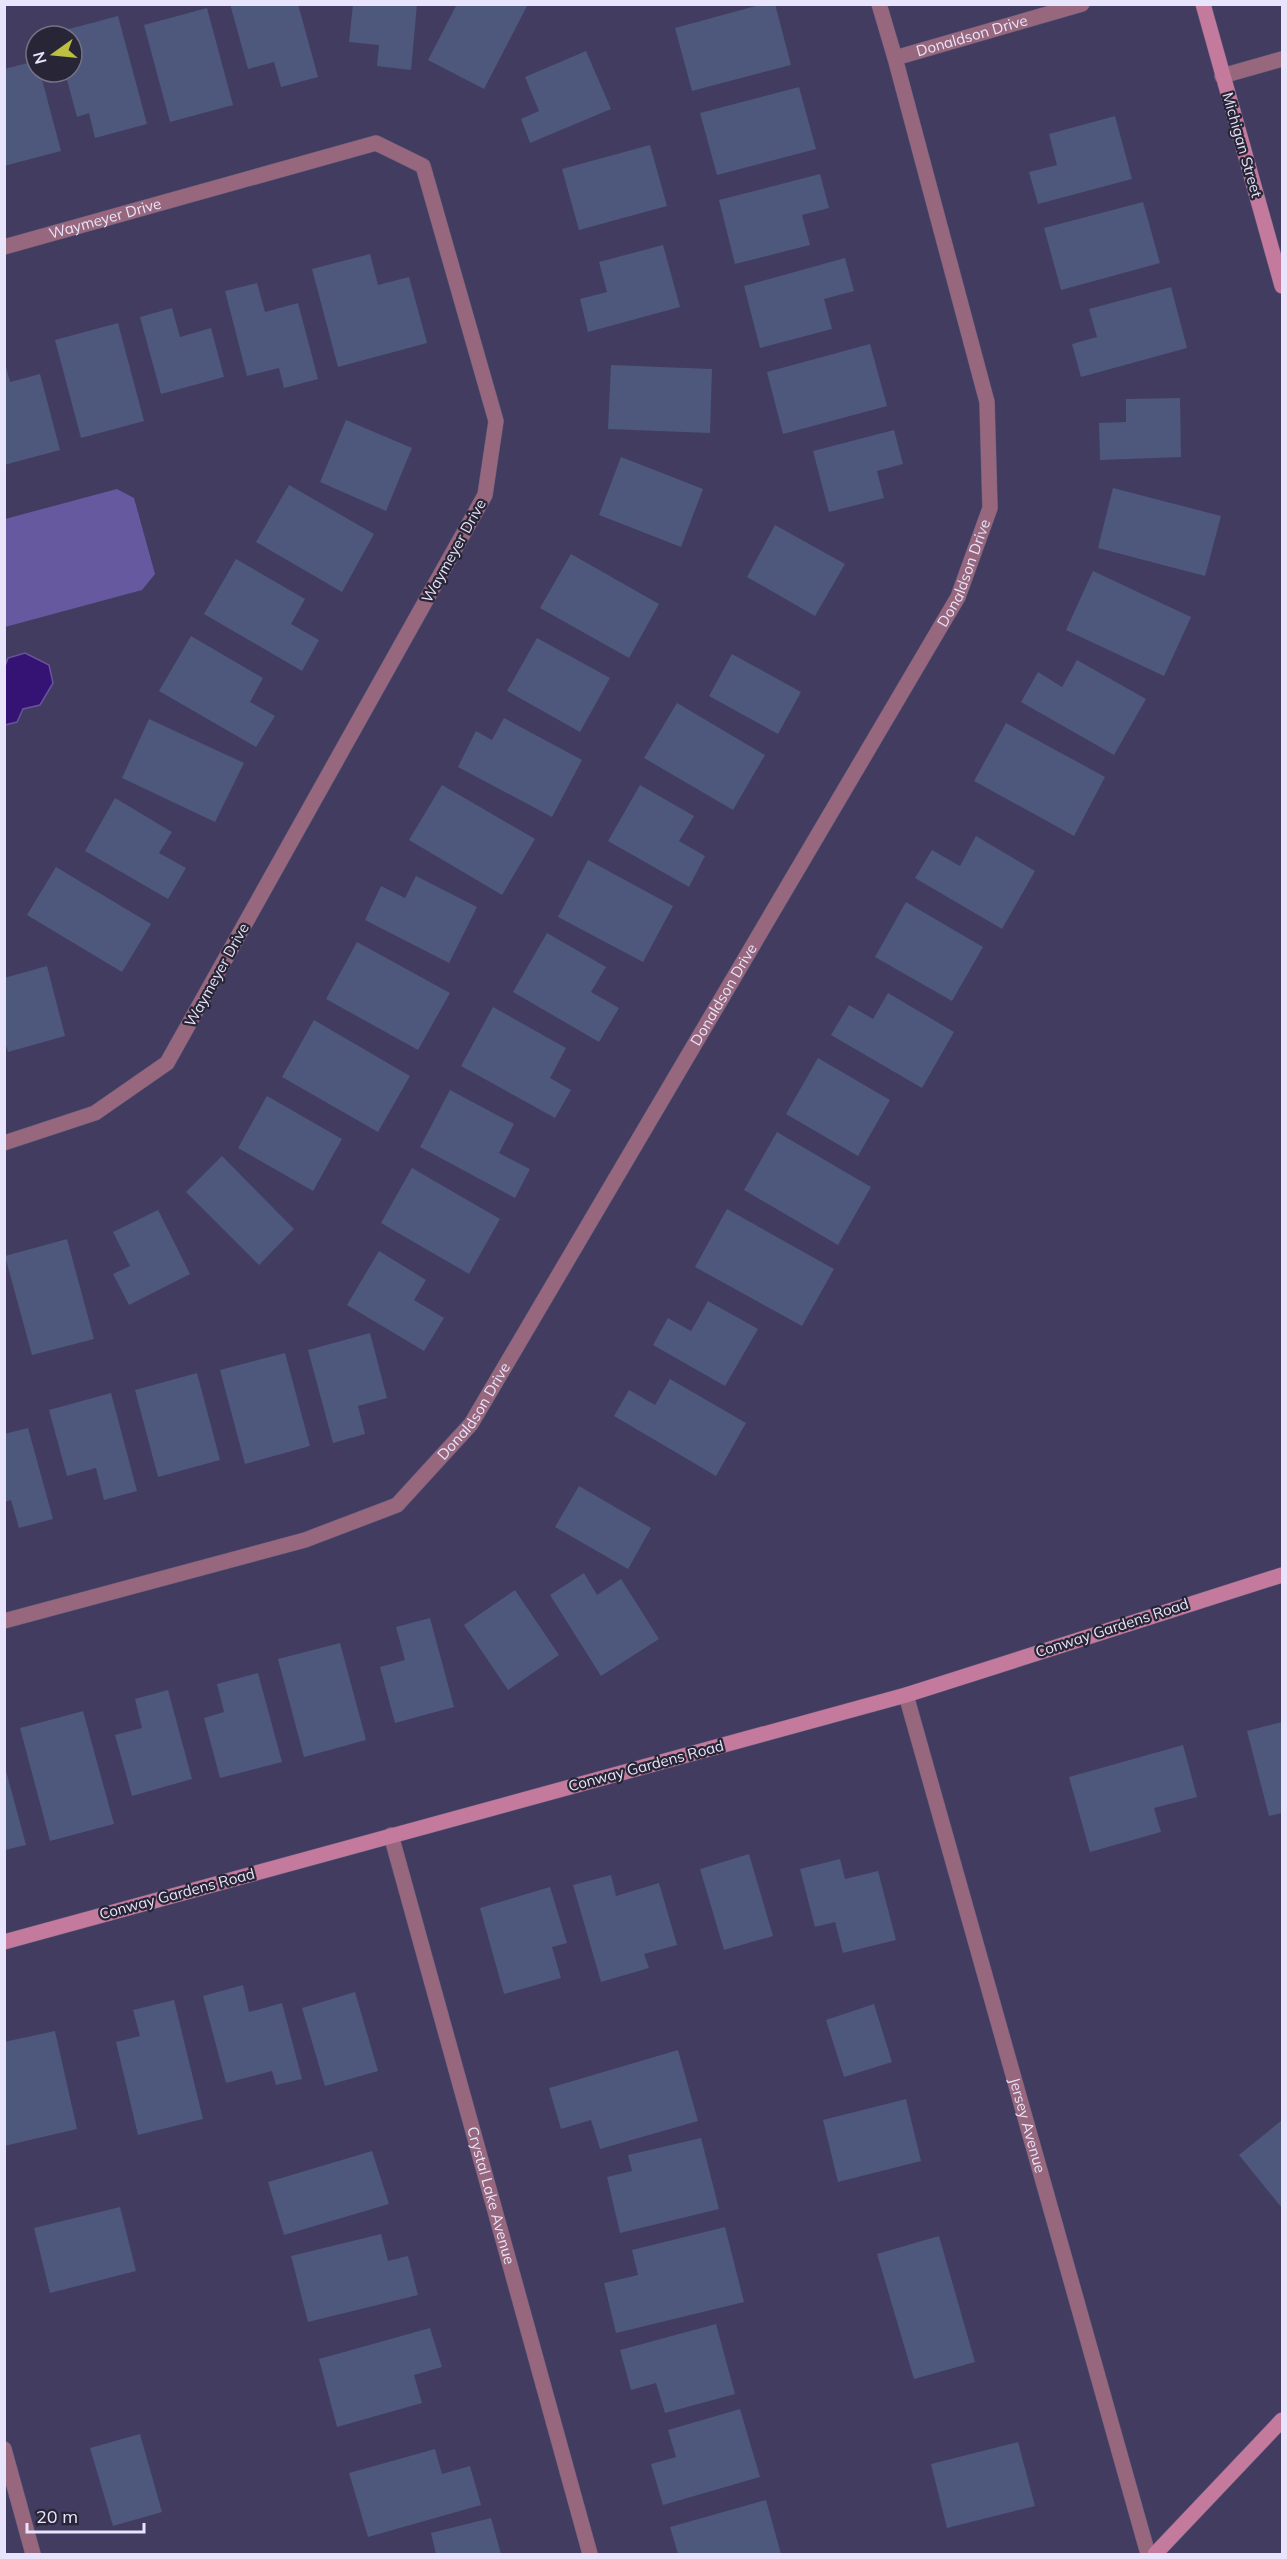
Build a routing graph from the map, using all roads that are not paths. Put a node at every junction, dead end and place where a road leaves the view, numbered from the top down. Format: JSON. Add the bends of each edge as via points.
{"nodes":[{"id":1,"x":879,"y":4,"type":"edge"},
{"id":2,"x":1082,"y":4,"type":"edge"},
{"id":3,"x":1203,"y":4,"type":"edge"},
{"id":4,"x":896,"y":58,"type":"junction"},
{"id":5,"x":1282,"y":60,"type":"edge"},
{"id":6,"x":1222,"y":76,"type":"junction"},
{"id":7,"x":4,"y":247,"type":"edge"},
{"id":8,"x":1282,"y":286,"type":"edge"},
{"id":9,"x":4,"y":1143,"type":"edge"},
{"id":10,"x":1282,"y":1575,"type":"edge"},
{"id":11,"x":4,"y":1621,"type":"edge"},
{"id":12,"x":906,"y":1695,"type":"junction"},
{"id":13,"x":391,"y":1835,"type":"junction"},
{"id":14,"x":4,"y":1942,"type":"edge"},
{"id":15,"x":1282,"y":2420,"type":"edge"},
{"id":16,"x":4,"y":2449,"type":"edge"},
{"id":17,"x":33,"y":2554,"type":"edge"},
{"id":18,"x":590,"y":2554,"type":"edge"},
{"id":19,"x":1148,"y":2554,"type":"edge"},
{"id":20,"x":1155,"y":2554,"type":"edge"}],
"edges":[{"from":1,"to":4,"type":"street","name":"Donaldson Drive"},
{"from":2,"to":4,"type":"street","name":"Donaldson Drive"},
{"from":3,"to":6,"type":"street","name":"Michigan Street"},
{"from":4,"to":11,"type":"street","name":"Donaldson Drive","via":[[987,402],[990,508],[958,597],[471,1424],[397,1505],[305,1540]]},
{"from":5,"to":6,"type":"street"},
{"from":6,"to":8,"type":"street","name":"Michigan Street"},
{"from":7,"to":9,"type":"street","name":"Waymeyer Drive","via":[[376,143],[423,166],[496,421],[485,495],[167,1063],[95,1113]]},
{"from":10,"to":12,"type":"street","name":"Conway Gardens Road"},
{"from":12,"to":13,"type":"street","name":"Conway Gardens Road"},
{"from":12,"to":19,"type":"street","name":"Jersey Avenue"},
{"from":13,"to":14,"type":"street","name":"Conway Gardens Road"},
{"from":13,"to":18,"type":"street","name":"Crystal Lake Avenue"},
{"from":15,"to":20,"type":"street"},
{"from":16,"to":17,"type":"street"}]}
